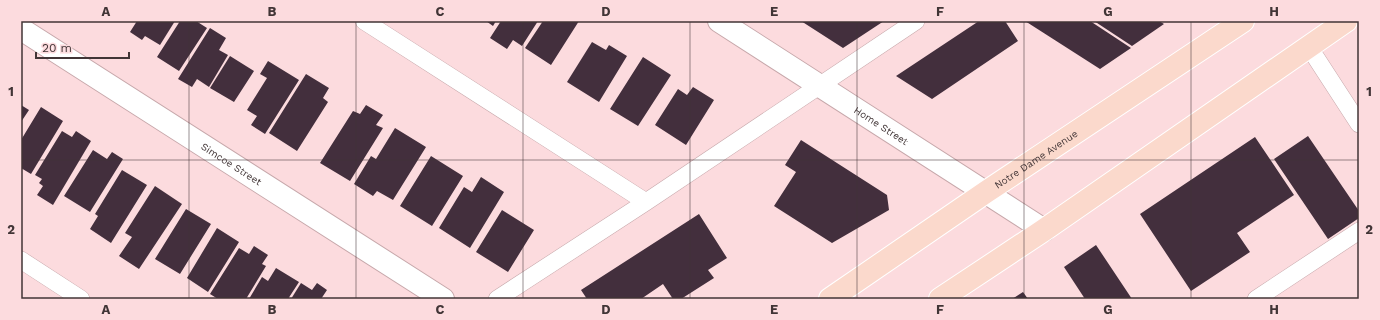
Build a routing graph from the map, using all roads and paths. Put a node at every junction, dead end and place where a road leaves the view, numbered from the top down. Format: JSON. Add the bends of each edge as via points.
{"nodes":[{"id":1,"x":364,"y":21,"type":"edge"},
{"id":2,"x":719,"y":21,"type":"edge"},
{"id":3,"x":916,"y":21,"type":"edge"},
{"id":4,"x":1243,"y":21,"type":"edge"},
{"id":5,"x":1346,"y":21,"type":"edge"},
{"id":6,"x":21,"y":29,"type":"edge"},
{"id":7,"x":1309,"y":47,"type":"junction"},
{"id":8,"x":819,"y":85,"type":"junction"},
{"id":9,"x":1359,"y":124,"type":"edge"},
{"id":10,"x":986,"y":192,"type":"junction"},
{"id":11,"x":646,"y":202,"type":"junction"},
{"id":12,"x":1044,"y":230,"type":"junction"},
{"id":13,"x":1359,"y":231,"type":"edge"},
{"id":14,"x":21,"y":260,"type":"edge"},
{"id":15,"x":81,"y":299,"type":"edge"},
{"id":16,"x":443,"y":299,"type":"edge"},
{"id":17,"x":497,"y":299,"type":"edge"},
{"id":18,"x":830,"y":299,"type":"edge"},
{"id":19,"x":940,"y":299,"type":"edge"},
{"id":20,"x":1256,"y":299,"type":"edge"}],
"edges":[{"from":1,"to":11,"type":"lane"},
{"from":2,"to":8,"type":"street","name":"Home Street"},
{"from":3,"to":8,"type":"lane"},
{"from":4,"to":10,"type":"main road","name":"Notre Dame Avenue"},
{"from":5,"to":7,"type":"main road"},
{"from":6,"to":16,"type":"street","name":"Simcoe Street"},
{"from":7,"to":9,"type":"lane"},
{"from":7,"to":12,"type":"main road"},
{"from":8,"to":10,"type":"street","name":"Home Street"},
{"from":8,"to":11,"type":"lane"},
{"from":10,"to":12,"type":"street","name":"Home Street"},
{"from":10,"to":18,"type":"main road","name":"Notre Dame Avenue"},
{"from":11,"to":17,"type":"lane"},
{"from":12,"to":19,"type":"main road"},
{"from":13,"to":20,"type":"lane"},
{"from":14,"to":15,"type":"lane"}]}
